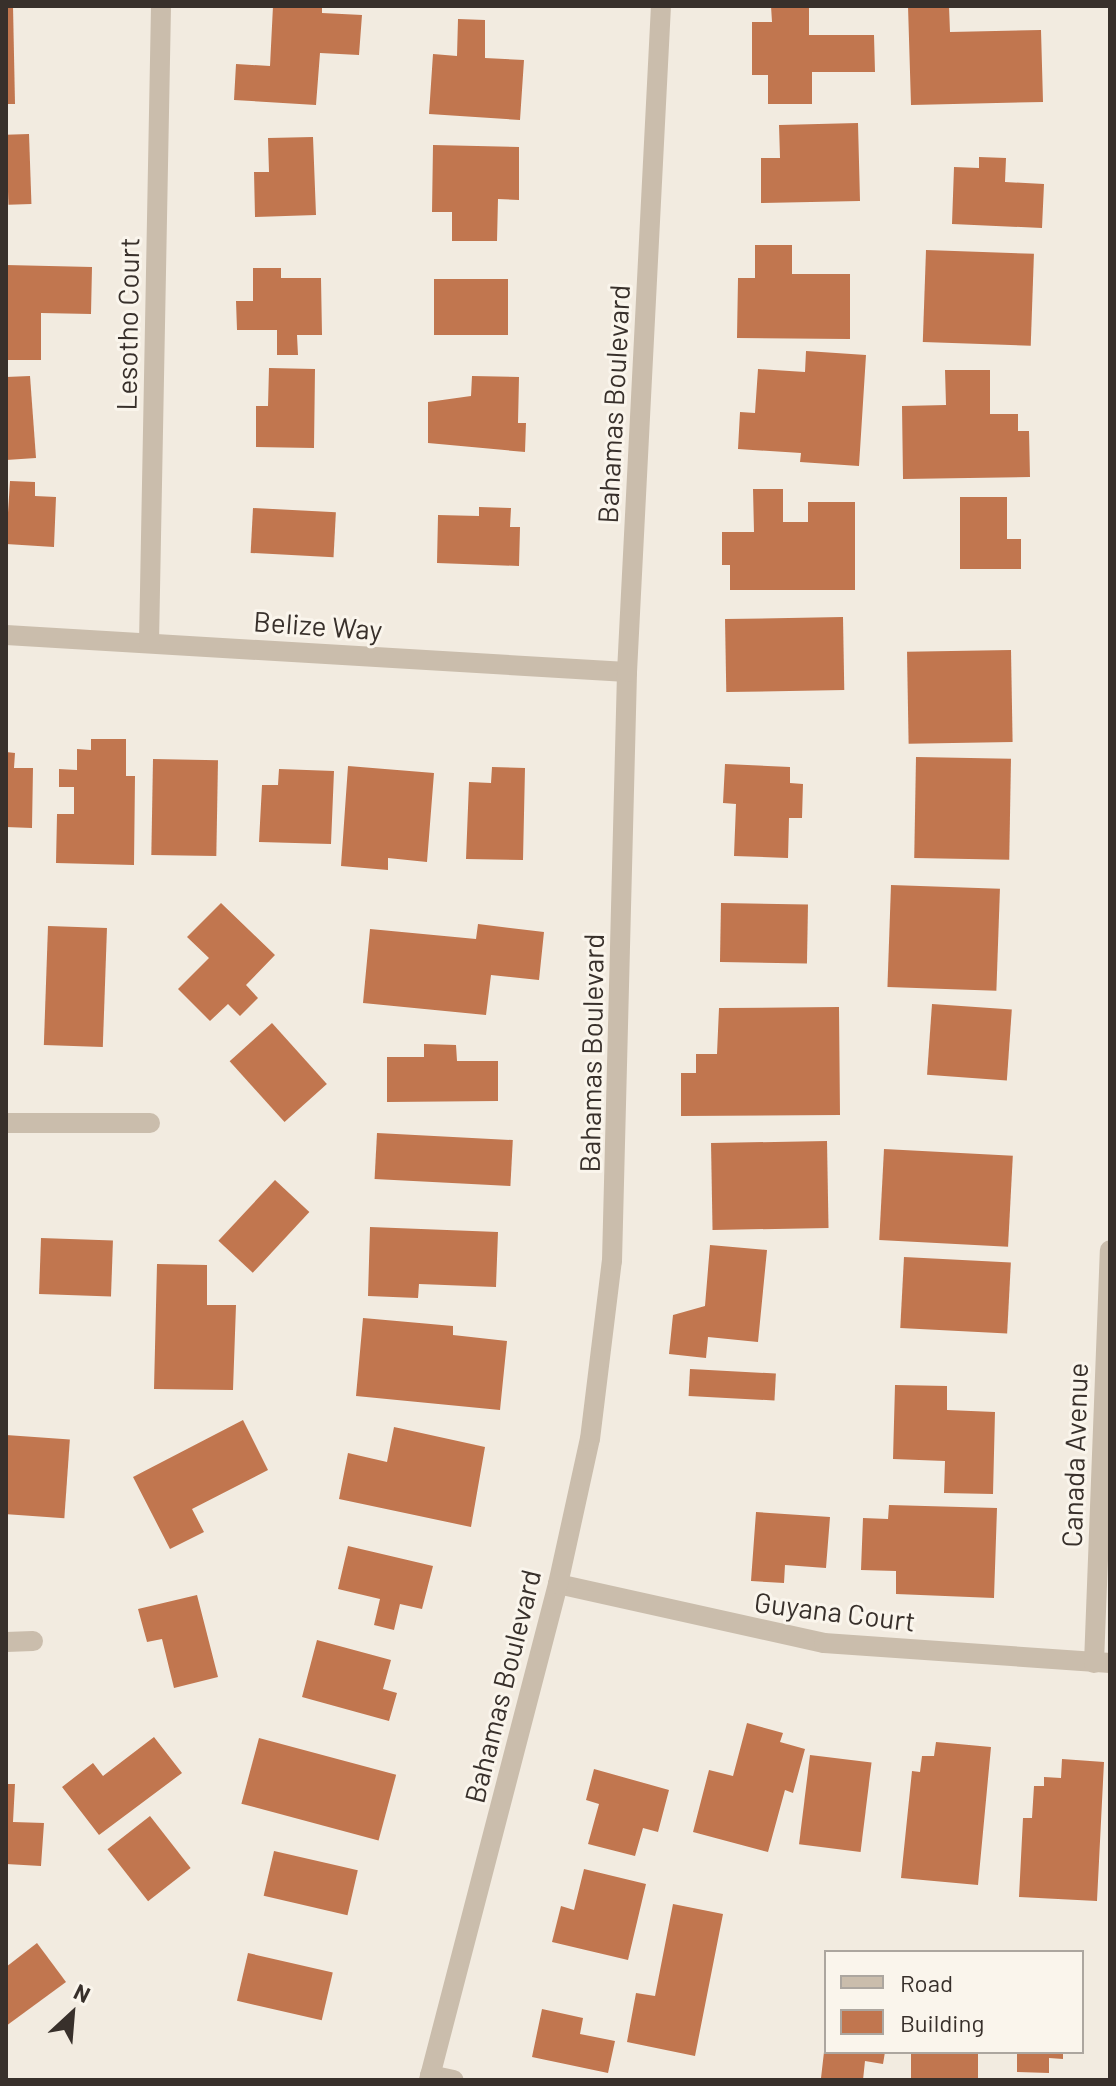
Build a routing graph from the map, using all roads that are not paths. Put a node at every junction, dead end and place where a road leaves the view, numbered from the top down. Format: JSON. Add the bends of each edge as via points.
{"nodes":[{"id":1,"x":161,"y":6,"type":"edge"},
{"id":2,"x":661,"y":6,"type":"edge"},
{"id":3,"x":6,"y":635,"type":"edge"},
{"id":4,"x":149,"y":643,"type":"junction"},
{"id":5,"x":627,"y":672,"type":"junction"},
{"id":6,"x":6,"y":1123,"type":"edge"},
{"id":7,"x":150,"y":1123,"type":"dead end"},
{"id":8,"x":1110,"y":1250,"type":"edge"},
{"id":9,"x":558,"y":1584,"type":"junction"},
{"id":10,"x":33,"y":1641,"type":"dead end"},
{"id":11,"x":6,"y":1642,"type":"edge"},
{"id":12,"x":1102,"y":1663,"type":"edge"},
{"id":13,"x":429,"y":2078,"type":"edge"},
{"id":14,"x":453,"y":2080,"type":"edge"}],
"edges":[{"from":1,"to":4,"type":"street","name":"Lesotho Court"},
{"from":2,"to":5,"type":"street","name":"Bahamas Boulevard"},
{"from":3,"to":4,"type":"street","name":"Belize Way"},
{"from":4,"to":5,"type":"street","name":"Belize Way"},
{"from":5,"to":9,"type":"street","name":"Bahamas Boulevard","via":[[612,1261],[590,1439]]},
{"from":6,"to":7,"type":"street"},
{"from":8,"to":12,"type":"street","name":"Canada Avenue"},
{"from":9,"to":12,"type":"street","name":"Guyana Court","via":[[824,1643]]},
{"from":9,"to":13,"type":"street","name":"Bahamas Boulevard"},
{"from":10,"to":11,"type":"street"},
{"from":13,"to":14,"type":"street"}]}
